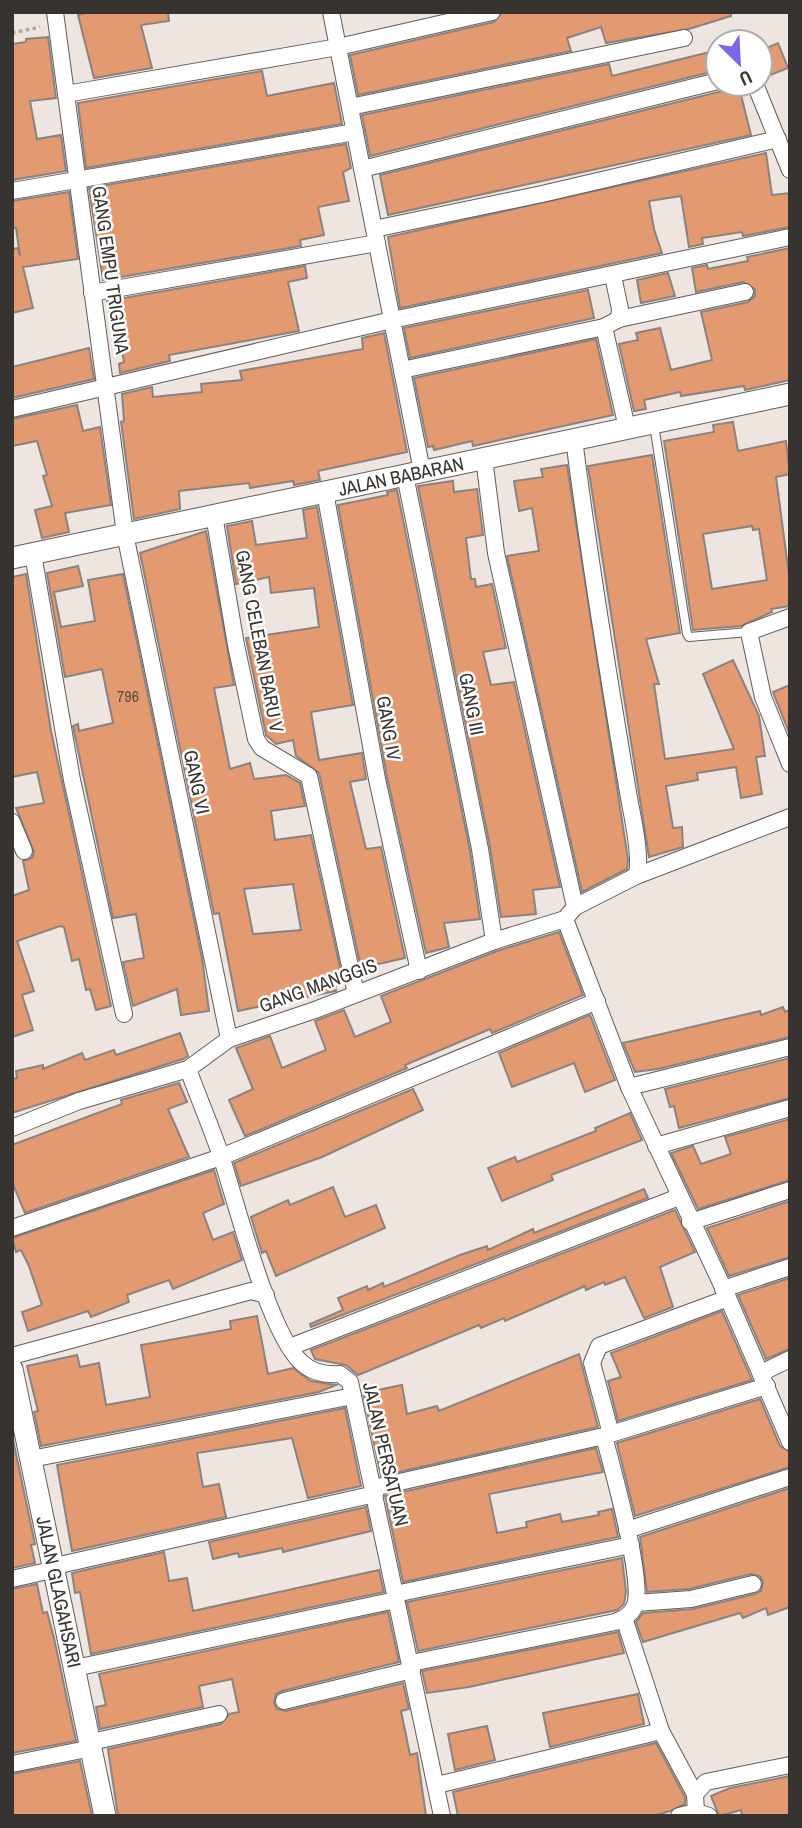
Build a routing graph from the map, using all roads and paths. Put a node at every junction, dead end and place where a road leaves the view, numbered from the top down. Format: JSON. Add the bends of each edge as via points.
{"nodes":[{"id":1,"x":331,"y":12,"type":"edge"},
{"id":2,"x":492,"y":12,"type":"edge"},
{"id":3,"x":55,"y":18,"type":"edge"},
{"id":4,"x":12,"y":33,"type":"edge"},
{"id":5,"x":684,"y":38,"type":"dead end"},
{"id":6,"x":338,"y":47,"type":"junction"},
{"id":7,"x":704,"y":84,"type":"edge"},
{"id":8,"x":66,"y":94,"type":"junction"},
{"id":9,"x":761,"y":98,"type":"edge"},
{"id":10,"x":350,"y":107,"type":"junction"},
{"id":11,"x":355,"y":132,"type":"junction"},
{"id":12,"x":778,"y":139,"type":"junction"},
{"id":13,"x":362,"y":169,"type":"junction"},
{"id":14,"x":790,"y":170,"type":"edge"},
{"id":15,"x":78,"y":181,"type":"junction"},
{"id":16,"x":12,"y":191,"type":"edge"},
{"id":17,"x":376,"y":236,"type":"junction"},
{"id":18,"x":790,"y":237,"type":"edge"},
{"id":19,"x":612,"y":276,"type":"junction"},
{"id":20,"x":745,"y":292,"type":"dead end"},
{"id":21,"x":92,"y":293,"type":"junction"},
{"id":22,"x":619,"y":319,"type":"junction"},
{"id":23,"x":392,"y":320,"type":"junction"},
{"id":24,"x":604,"y":327,"type":"junction"},
{"id":25,"x":402,"y":370,"type":"junction"},
{"id":26,"x":105,"y":388,"type":"junction"},
{"id":27,"x":790,"y":394,"type":"edge"},
{"id":28,"x":12,"y":409,"type":"edge"},
{"id":29,"x":653,"y":422,"type":"junction"},
{"id":30,"x":627,"y":428,"type":"junction"},
{"id":31,"x":574,"y":439,"type":"junction"},
{"id":32,"x":484,"y":458,"type":"junction"},
{"id":33,"x":413,"y":473,"type":"junction"},
{"id":34,"x":325,"y":492,"type":"junction"},
{"id":35,"x":214,"y":515,"type":"junction"},
{"id":36,"x":125,"y":534,"type":"junction"},
{"id":37,"x":23,"y":556,"type":"edge"},
{"id":38,"x":790,"y":617,"type":"edge"},
{"id":39,"x":749,"y":632,"type":"junction"},
{"id":40,"x":790,"y":764,"type":"edge"},
{"id":41,"x":790,"y":817,"type":"edge"},
{"id":42,"x":12,"y":822,"type":"edge"},
{"id":43,"x":24,"y":851,"type":"dead end"},
{"id":44,"x":636,"y":876,"type":"junction"},
{"id":45,"x":570,"y":913,"type":"junction"},
{"id":46,"x":494,"y":941,"type":"junction"},
{"id":47,"x":419,"y":971,"type":"junction"},
{"id":48,"x":356,"y":994,"type":"junction"},
{"id":49,"x":597,"y":1001,"type":"junction"},
{"id":50,"x":124,"y":1014,"type":"dead end"},
{"id":51,"x":229,"y":1039,"type":"junction"},
{"id":52,"x":790,"y":1047,"type":"edge"},
{"id":53,"x":188,"y":1069,"type":"junction"},
{"id":54,"x":629,"y":1087,"type":"junction"},
{"id":55,"x":790,"y":1108,"type":"edge"},
{"id":56,"x":12,"y":1128,"type":"edge"},
{"id":57,"x":656,"y":1146,"type":"junction"},
{"id":58,"x":221,"y":1157,"type":"junction"},
{"id":59,"x":790,"y":1190,"type":"edge"},
{"id":60,"x":679,"y":1197,"type":"junction"},
{"id":61,"x":691,"y":1222,"type":"junction"},
{"id":62,"x":12,"y":1228,"type":"edge"},
{"id":63,"x":790,"y":1267,"type":"edge"},
{"id":64,"x":726,"y":1294,"type":"junction"},
{"id":65,"x":266,"y":1295,"type":"junction"},
{"id":66,"x":290,"y":1348,"type":"junction"},
{"id":67,"x":12,"y":1356,"type":"edge"},
{"id":68,"x":790,"y":1359,"type":"edge"},
{"id":69,"x":12,"y":1369,"type":"edge"},
{"id":70,"x":764,"y":1380,"type":"junction"},
{"id":71,"x":15,"y":1393,"type":"edge"},
{"id":72,"x":353,"y":1396,"type":"junction"},
{"id":73,"x":608,"y":1435,"type":"junction"},
{"id":74,"x":790,"y":1442,"type":"edge"},
{"id":75,"x":31,"y":1459,"type":"junction"},
{"id":76,"x":790,"y":1478,"type":"edge"},
{"id":77,"x":374,"y":1491,"type":"junction"},
{"id":78,"x":629,"y":1538,"type":"junction"},
{"id":79,"x":55,"y":1568,"type":"junction"},
{"id":80,"x":12,"y":1579,"type":"edge"},
{"id":81,"x":752,"y":1584,"type":"dead end"},
{"id":82,"x":395,"y":1597,"type":"junction"},
{"id":83,"x":636,"y":1603,"type":"junction"},
{"id":84,"x":624,"y":1618,"type":"junction"},
{"id":85,"x":412,"y":1666,"type":"junction"},
{"id":86,"x":75,"y":1668,"type":"junction"},
{"id":87,"x":284,"y":1700,"type":"dead end"},
{"id":88,"x":219,"y":1714,"type":"dead end"},
{"id":89,"x":661,"y":1731,"type":"junction"},
{"id":90,"x":91,"y":1745,"type":"junction"},
{"id":91,"x":12,"y":1764,"type":"edge"},
{"id":92,"x":790,"y":1765,"type":"edge"},
{"id":93,"x":437,"y":1785,"type":"junction"},
{"id":94,"x":695,"y":1794,"type":"junction"},
{"id":95,"x":702,"y":1814,"type":"edge"},
{"id":96,"x":105,"y":1816,"type":"edge"},
{"id":97,"x":442,"y":1816,"type":"edge"},
{"id":98,"x":679,"y":1816,"type":"edge"}],
"edges":[{"from":1,"to":6,"type":"street","name":"GANG III"},
{"from":2,"to":6,"type":"street"},
{"from":3,"to":4,"type":"path"},
{"from":3,"to":8,"type":"street","name":"GANG EMPU TRIGUNA"},
{"from":5,"to":10,"type":"street"},
{"from":6,"to":8,"type":"street"},
{"from":6,"to":10,"type":"street","name":"GANG III"},
{"from":7,"to":13,"type":"street"},
{"from":8,"to":15,"type":"street","name":"GANG EMPU TRIGUNA"},
{"from":9,"to":12,"type":"street"},
{"from":10,"to":11,"type":"street","name":"GANG III"},
{"from":11,"to":13,"type":"street","name":"GANG III"},
{"from":11,"to":15,"type":"street"},
{"from":12,"to":14,"type":"street"},
{"from":12,"to":17,"type":"street"},
{"from":13,"to":17,"type":"street","name":"GANG III"},
{"from":15,"to":16,"type":"street"},
{"from":15,"to":21,"type":"street","name":"GANG EMPU TRIGUNA"},
{"from":17,"to":21,"type":"street"},
{"from":17,"to":23,"type":"street","name":"GANG III"},
{"from":18,"to":19,"type":"street"},
{"from":19,"to":22,"type":"street"},
{"from":19,"to":23,"type":"street"},
{"from":20,"to":22,"type":"street"},
{"from":21,"to":26,"type":"street","name":"GANG EMPU TRIGUNA"},
{"from":22,"to":24,"type":"street"},
{"from":23,"to":25,"type":"street","name":"GANG III"},
{"from":23,"to":26,"type":"street"},
{"from":24,"to":25,"type":"street"},
{"from":24,"to":30,"type":"street"},
{"from":25,"to":33,"type":"street","name":"GANG III"},
{"from":26,"to":28,"type":"street"},
{"from":26,"to":36,"type":"street","name":"GANG EMPU TRIGUNA"},
{"from":27,"to":29,"type":"street","name":"JALAN BABARAN"},
{"from":29,"to":30,"type":"street","name":"JALAN BABARAN"},
{"from":29,"to":39,"type":"lane","via":[[687,634]]},
{"from":30,"to":31,"type":"street","name":"JALAN BABARAN"},
{"from":31,"to":32,"type":"street","name":"JALAN BABARAN"},
{"from":31,"to":44,"type":"street","via":[[594,599],[639,867]]},
{"from":32,"to":33,"type":"street","name":"JALAN BABARAN"},
{"from":32,"to":45,"type":"street","via":[[496,553]]},
{"from":33,"to":34,"type":"street","name":"JALAN BABARAN"},
{"from":33,"to":46,"type":"street","name":"GANG III"},
{"from":34,"to":35,"type":"street","name":"JALAN BABARAN"},
{"from":34,"to":47,"type":"street","name":"GANG IV","via":[[377,779]]},
{"from":35,"to":36,"type":"street","name":"JALAN BABARAN"},
{"from":35,"to":48,"type":"street","name":"GANG CELEBAN BARU V","via":[[256,739],[262,748],[309,776]]},
{"from":36,"to":37,"type":"street","name":"JALAN BABARAN"},
{"from":36,"to":51,"type":"street","name":"GANG VI"},
{"from":37,"to":50,"type":"street"},
{"from":38,"to":39,"type":"street"},
{"from":39,"to":40,"type":"street","via":[[763,697]]},
{"from":41,"to":44,"type":"street","name":"GANG MANGGIS"},
{"from":42,"to":43,"type":"street"},
{"from":44,"to":45,"type":"street","name":"GANG MANGGIS"},
{"from":45,"to":46,"type":"street","name":"GANG MANGGIS"},
{"from":45,"to":49,"type":"street"},
{"from":46,"to":47,"type":"street","name":"GANG MANGGIS"},
{"from":47,"to":48,"type":"street","name":"GANG MANGGIS"},
{"from":48,"to":51,"type":"street","name":"GANG MANGGIS"},
{"from":49,"to":54,"type":"street"},
{"from":49,"to":58,"type":"street"},
{"from":51,"to":53,"type":"street","name":"GANG MANGGIS"},
{"from":52,"to":54,"type":"street"},
{"from":53,"to":56,"type":"street","name":"GANG MANGGIS","via":[[79,1101]]},
{"from":53,"to":58,"type":"street","name":"JALAN PERSATUAN"},
{"from":54,"to":57,"type":"street"},
{"from":55,"to":57,"type":"street"},
{"from":57,"to":60,"type":"street"},
{"from":58,"to":62,"type":"street"},
{"from":58,"to":65,"type":"street","name":"JALAN PERSATUAN"},
{"from":59,"to":61,"type":"street"},
{"from":60,"to":61,"type":"street"},
{"from":60,"to":66,"type":"street"},
{"from":61,"to":64,"type":"street"},
{"from":63,"to":64,"type":"street"},
{"from":64,"to":70,"type":"street"},
{"from":64,"to":73,"type":"street","via":[[599,1346],[592,1363]]},
{"from":65,"to":66,"type":"street","name":"JALAN PERSATUAN"},
{"from":65,"to":67,"type":"street","via":[[251,1291]]},
{"from":66,"to":72,"type":"street","name":"JALAN PERSATUAN","via":[[309,1368],[346,1376]]},
{"from":68,"to":70,"type":"street"},
{"from":69,"to":71,"type":"street","name":"JALAN GLAGAHSARI"},
{"from":70,"to":73,"type":"street"},
{"from":70,"to":74,"type":"street"},
{"from":71,"to":75,"type":"street","name":"JALAN GLAGAHSARI"},
{"from":72,"to":75,"type":"street"},
{"from":72,"to":77,"type":"street","name":"JALAN PERSATUAN"},
{"from":73,"to":77,"type":"street"},
{"from":73,"to":78,"type":"street"},
{"from":75,"to":79,"type":"street","name":"JALAN GLAGAHSARI"},
{"from":76,"to":78,"type":"street"},
{"from":77,"to":79,"type":"street"},
{"from":77,"to":82,"type":"street","name":"JALAN PERSATUAN"},
{"from":78,"to":82,"type":"street"},
{"from":78,"to":83,"type":"street"},
{"from":79,"to":80,"type":"street"},
{"from":79,"to":86,"type":"street","name":"JALAN GLAGAHSARI"},
{"from":81,"to":83,"type":"street","via":[[691,1599]]},
{"from":82,"to":85,"type":"street","name":"JALAN PERSATUAN"},
{"from":82,"to":86,"type":"street"},
{"from":83,"to":84,"type":"street"},
{"from":84,"to":85,"type":"street"},
{"from":84,"to":89,"type":"street"},
{"from":85,"to":87,"type":"street"},
{"from":85,"to":93,"type":"street","name":"JALAN PERSATUAN"},
{"from":86,"to":90,"type":"street","name":"JALAN GLAGAHSARI"},
{"from":88,"to":90,"type":"street"},
{"from":89,"to":93,"type":"street"},
{"from":89,"to":94,"type":"street"},
{"from":90,"to":91,"type":"street"},
{"from":90,"to":96,"type":"street","name":"JALAN GLAGAHSARI"},
{"from":92,"to":94,"type":"street","via":[[706,1782]]},
{"from":93,"to":97,"type":"street","name":"JALAN PERSATUAN"},
{"from":94,"to":95,"type":"street"},
{"from":95,"to":98,"type":"street"}]}
